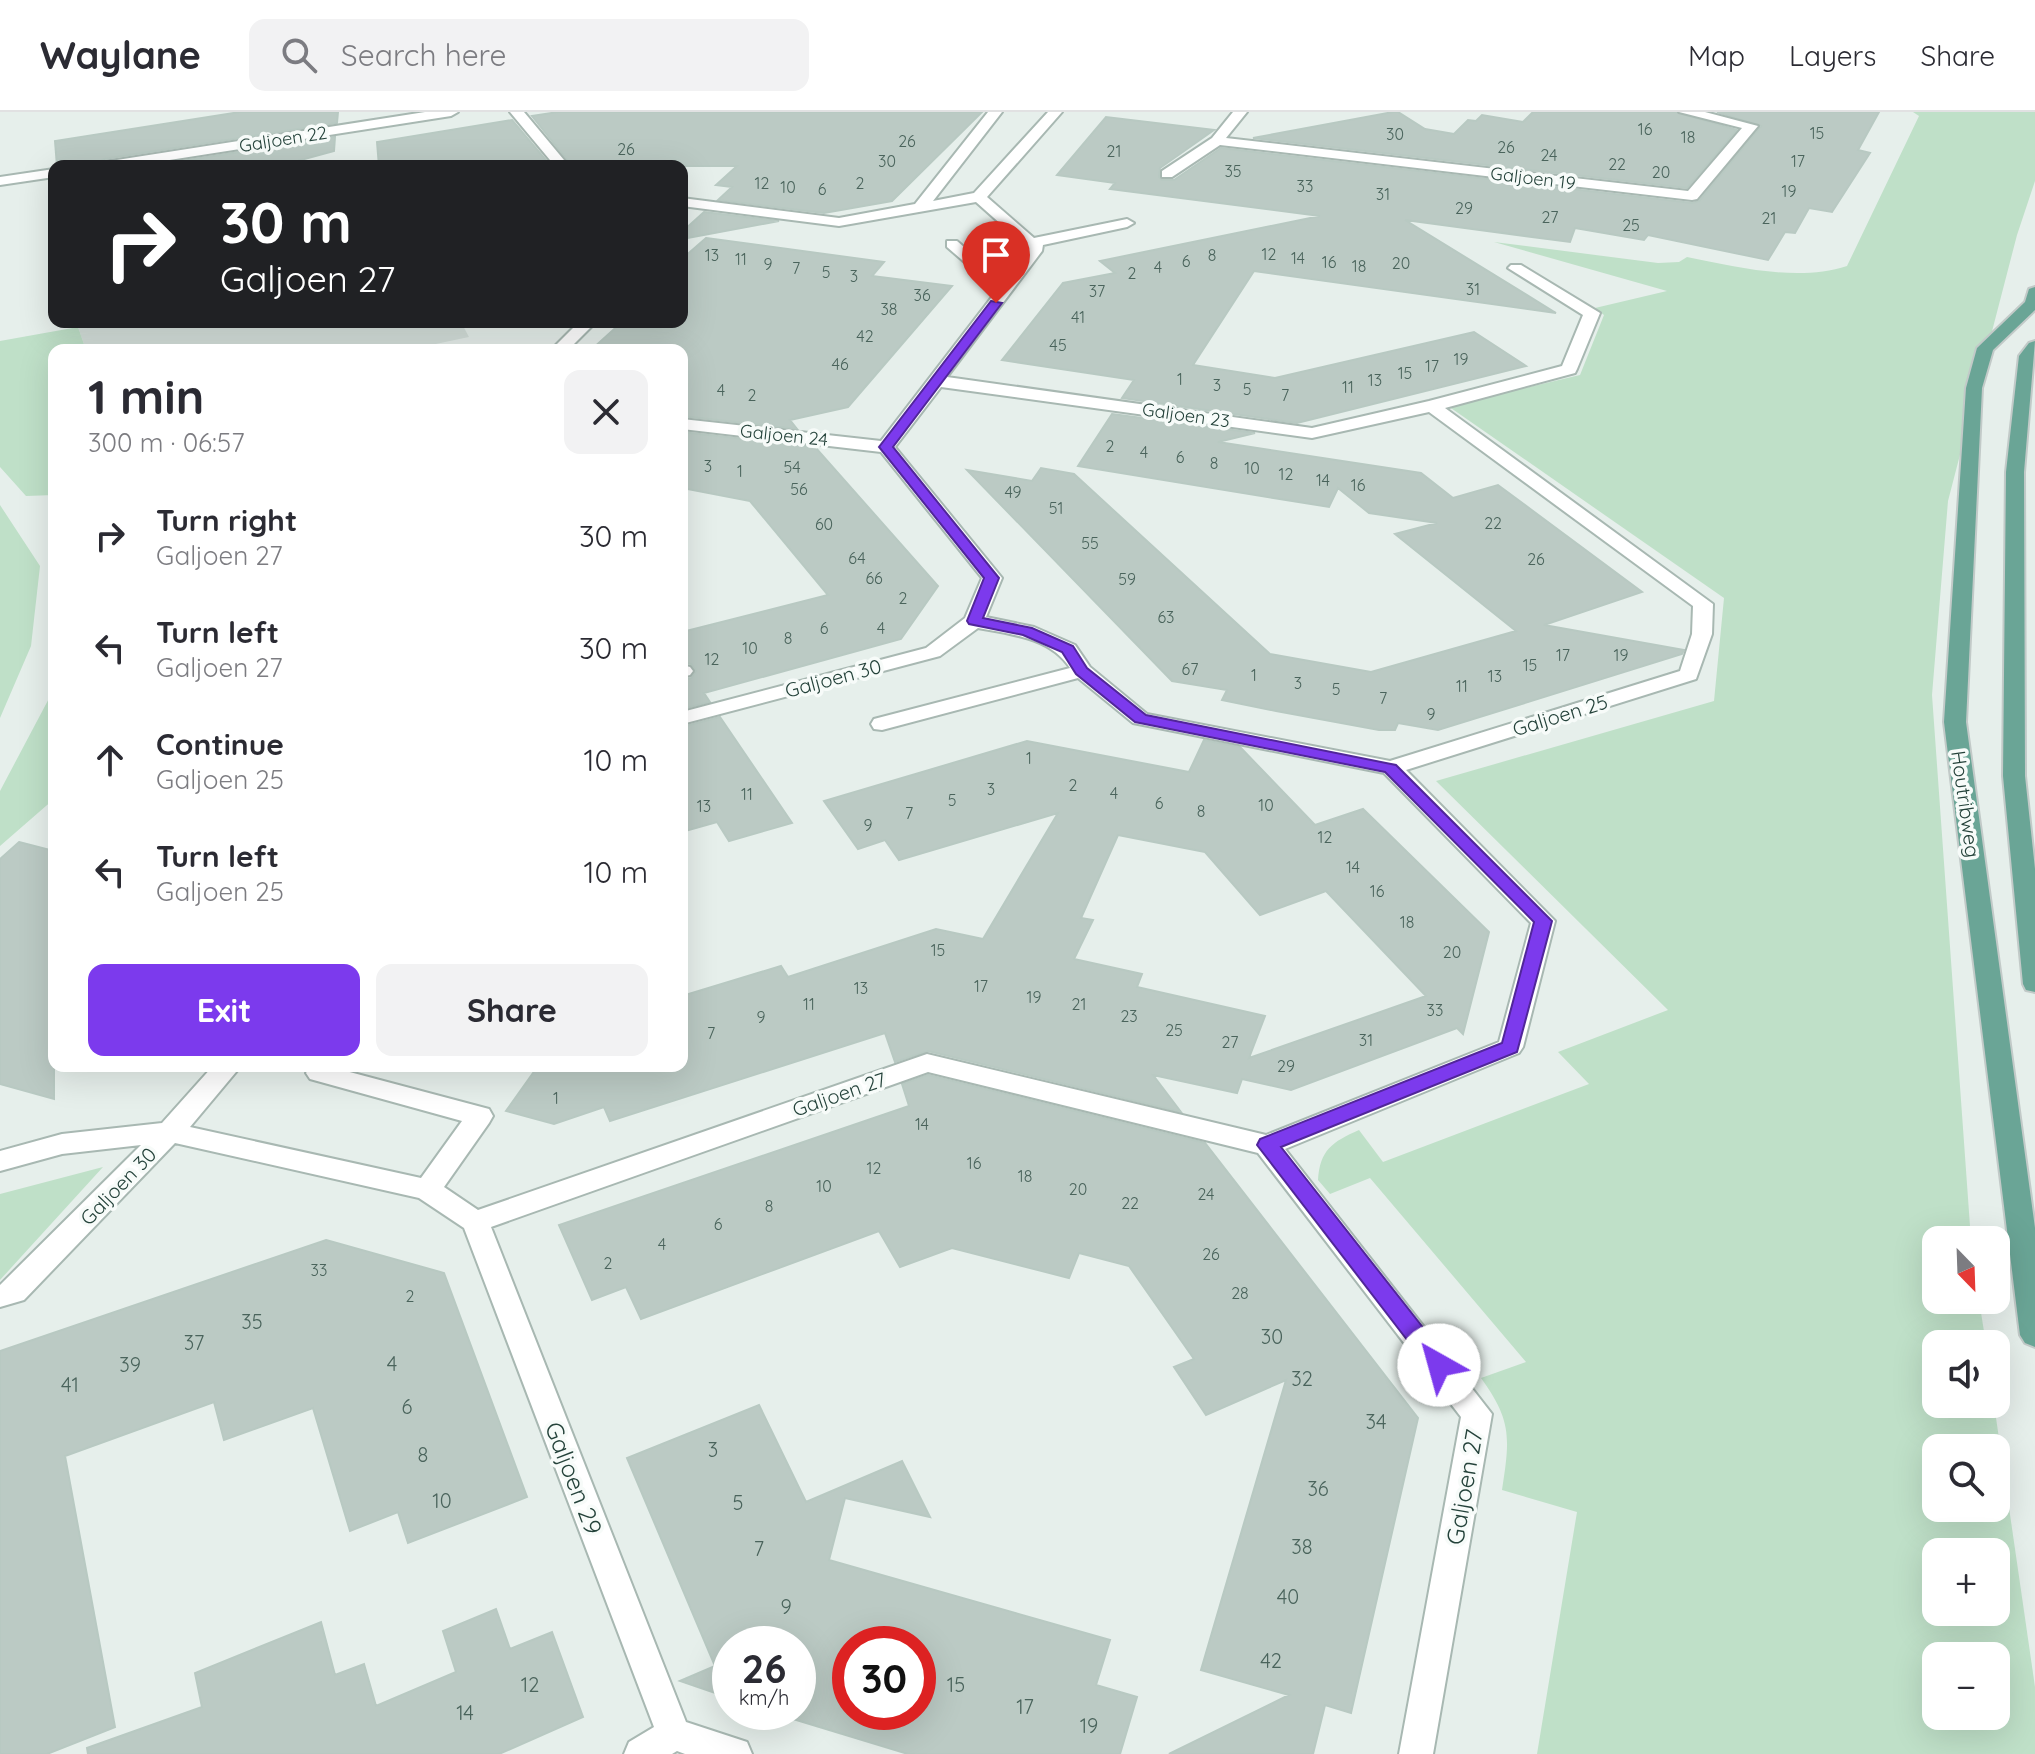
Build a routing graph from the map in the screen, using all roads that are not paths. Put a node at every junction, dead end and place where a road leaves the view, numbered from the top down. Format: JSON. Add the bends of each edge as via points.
{"nodes":[{"id":1,"x":451,"y":112,"type":"edge"},
{"id":2,"x":517,"y":112,"type":"edge"},
{"id":3,"x":995,"y":112,"type":"edge"},
{"id":4,"x":1055,"y":112,"type":"edge"},
{"id":5,"x":1240,"y":112,"type":"edge"},
{"id":6,"x":1686,"y":112,"type":"edge"},
{"id":7,"x":1217,"y":141,"type":"junction"},
{"id":8,"x":175,"y":160,"type":"edge"},
{"id":9,"x":557,"y":160,"type":"edge"},
{"id":10,"x":48,"y":174,"type":"edge"},
{"id":11,"x":1167,"y":174,"type":"dead end"},
{"id":12,"x":0,"y":181,"type":"edge"},
{"id":13,"x":979,"y":197,"type":"junction"},
{"id":14,"x":688,"y":203,"type":"edge"},
{"id":15,"x":920,"y":207,"type":"junction"},
{"id":16,"x":1127,"y":223,"type":"dead end"},
{"id":17,"x":1031,"y":243,"type":"junction"},
{"id":18,"x":952,"y":244,"type":"dead end"},
{"id":19,"x":1516,"y":268,"type":"dead end"},
{"id":20,"x":1015,"y":278,"type":"junction"},
{"id":21,"x":2035,"y":292,"type":"edge"},
{"id":22,"x":582,"y":328,"type":"edge"},
{"id":23,"x":565,"y":344,"type":"edge"},
{"id":24,"x":2035,"y":346,"type":"edge"},
{"id":25,"x":937,"y":381,"type":"junction"},
{"id":26,"x":1432,"y":406,"type":"junction"},
{"id":27,"x":688,"y":425,"type":"edge"},
{"id":28,"x":886,"y":447,"type":"junction"},
{"id":29,"x":974,"y":621,"type":"junction"},
{"id":30,"x":1082,"y":671,"type":"junction"},
{"id":31,"x":688,"y":716,"type":"edge"},
{"id":32,"x":882,"y":724,"type":"dead end"},
{"id":33,"x":1391,"y":768,"type":"junction"},
{"id":34,"x":2035,"y":984,"type":"edge"},
{"id":35,"x":223,"y":1072,"type":"edge"},
{"id":36,"x":319,"y":1073,"type":"dead end"},
{"id":37,"x":170,"y":1132,"type":"junction"},
{"id":38,"x":1267,"y":1145,"type":"junction"},
{"id":39,"x":0,"y":1161,"type":"edge"},
{"id":40,"x":427,"y":1190,"type":"junction"},
{"id":41,"x":475,"y":1222,"type":"junction"},
{"id":42,"x":0,"y":1296,"type":"edge"},
{"id":43,"x":2035,"y":1335,"type":"edge"},
{"id":44,"x":674,"y":1734,"type":"junction"},
{"id":45,"x":641,"y":1754,"type":"edge"},
{"id":46,"x":735,"y":1754,"type":"edge"},
{"id":47,"x":1416,"y":1754,"type":"edge"}],
"edges":[{"from":1,"to":8,"type":"street","name":"Galjoen 22"},
{"from":2,"to":9,"type":"street"},
{"from":3,"to":15,"type":"street"},
{"from":4,"to":13,"type":"street"},
{"from":5,"to":7,"type":"street"},
{"from":6,"to":7,"type":"street","name":"Galjoen 19","via":[[1751,126],[1692,196]]},
{"from":7,"to":11,"type":"street"},
{"from":10,"to":12,"type":"street"},
{"from":13,"to":15,"type":"street"},
{"from":13,"to":17,"type":"street"},
{"from":14,"to":15,"type":"street","via":[[839,222]]},
{"from":16,"to":17,"type":"street"},
{"from":17,"to":20,"type":"street","via":[[1037,248]]},
{"from":18,"to":20,"type":"street","via":[[981,269]]},
{"from":19,"to":26,"type":"street","name":"Galjoen 23","via":[[1592,313],[1569,369]]},
{"from":20,"to":25,"type":"street"},
{"from":21,"to":43,"type":"main road","name":"Houtribweg","via":[[2032,304],[1985,348],[1974,388],[1955,722]]},
{"from":22,"to":23,"type":"street"},
{"from":24,"to":34,"type":"main road","via":[[2027,356],[2015,472],[2014,776]]},
{"from":25,"to":26,"type":"street","name":"Galjoen 23","via":[[1312,433]]},
{"from":25,"to":28,"type":"street"},
{"from":26,"to":33,"type":"street","name":"Galjoen 25","via":[[1703,604],[1702,634],[1689,675]]},
{"from":27,"to":28,"type":"street","name":"Galjoen 24"},
{"from":28,"to":29,"type":"street","via":[[992,578]]},
{"from":29,"to":30,"type":"street","name":"Galjoen 25","via":[[1027,631],[1068,649]]},
{"from":29,"to":31,"type":"street","name":"Galjoen 30","via":[[933,652]]},
{"from":30,"to":32,"type":"street"},
{"from":30,"to":33,"type":"street","name":"Galjoen 25","via":[[1140,719]]},
{"from":33,"to":38,"type":"street","via":[[1543,921],[1510,1047]]},
{"from":35,"to":37,"type":"street","name":"Galjoen 30"},
{"from":36,"to":40,"type":"street","via":[[480,1116]]},
{"from":37,"to":39,"type":"street","via":[[62,1144]]},
{"from":37,"to":40,"type":"street"},
{"from":37,"to":42,"type":"street","name":"Galjoen 30","via":[[14,1292]]},
{"from":38,"to":41,"type":"street","name":"Galjoen 27","via":[[927,1063]]},
{"from":38,"to":47,"type":"street","name":"Galjoen 27","via":[[1477,1414]]},
{"from":40,"to":41,"type":"street"},
{"from":41,"to":44,"type":"street","name":"Galjoen 29"},
{"from":44,"to":45,"type":"street"},
{"from":44,"to":46,"type":"street"}]}
